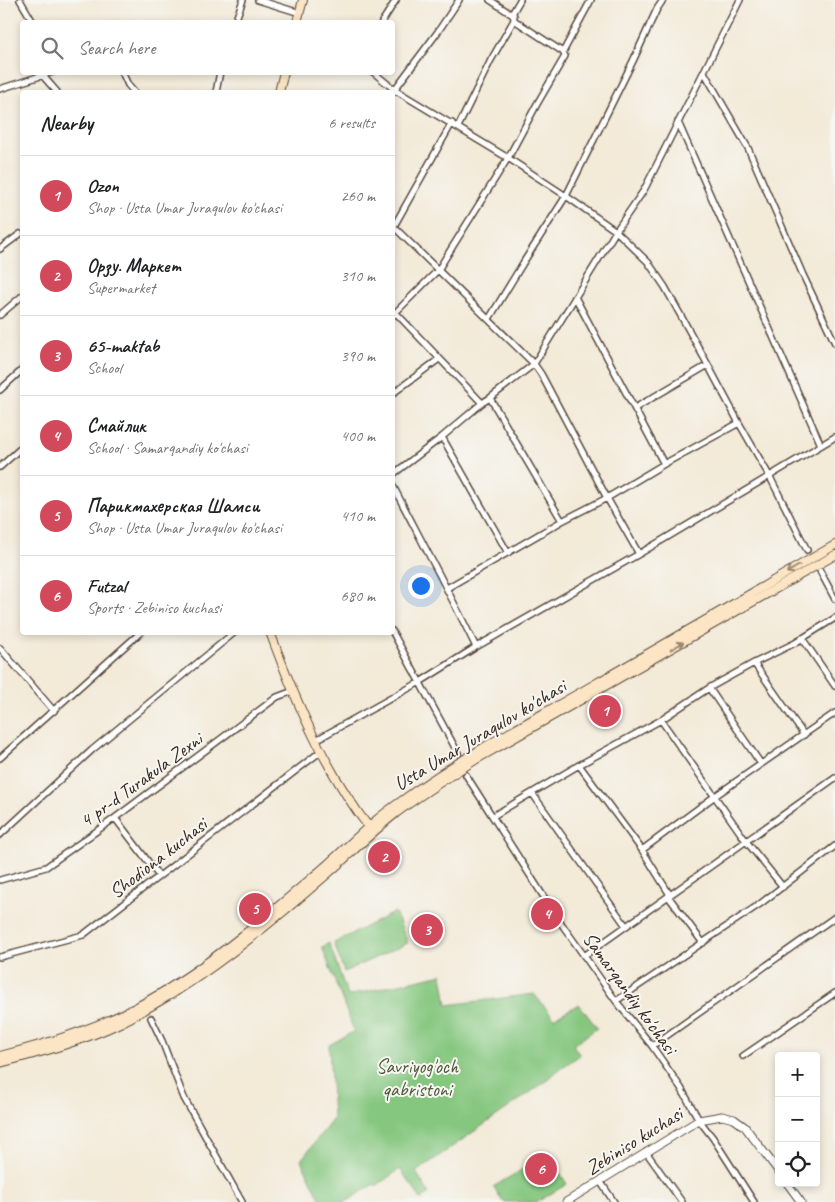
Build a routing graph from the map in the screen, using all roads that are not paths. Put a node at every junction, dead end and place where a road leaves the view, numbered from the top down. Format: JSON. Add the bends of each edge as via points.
{"nodes":[{"id":1,"x":20,"y":0,"type":"edge"},
{"id":2,"x":243,"y":0,"type":"edge"},
{"id":3,"x":258,"y":0,"type":"edge"},
{"id":4,"x":303,"y":0,"type":"edge"},
{"id":5,"x":396,"y":0,"type":"edge"},
{"id":6,"x":459,"y":0,"type":"edge"},
{"id":7,"x":490,"y":0,"type":"edge"},
{"id":8,"x":520,"y":0,"type":"edge"},
{"id":9,"x":591,"y":0,"type":"edge"},
{"id":10,"x":663,"y":0,"type":"edge"},
{"id":11,"x":740,"y":0,"type":"edge"},
{"id":12,"x":300,"y":12,"type":"junction"},
{"id":13,"x":514,"y":18,"type":"junction"},
{"id":14,"x":32,"y":20,"type":"edge"},
{"id":15,"x":236,"y":20,"type":"edge"},
{"id":16,"x":298,"y":20,"type":"edge"},
{"id":17,"x":383,"y":20,"type":"edge"},
{"id":18,"x":563,"y":52,"type":"junction"},
{"id":19,"x":704,"y":72,"type":"junction"},
{"id":20,"x":123,"y":75,"type":"edge"},
{"id":21,"x":219,"y":75,"type":"edge"},
{"id":22,"x":283,"y":75,"type":"edge"},
{"id":23,"x":376,"y":75,"type":"edge"},
{"id":24,"x":43,"y":76,"type":"joint"},
{"id":25,"x":0,"y":89,"type":"edge"},
{"id":26,"x":55,"y":90,"type":"edge"},
{"id":27,"x":132,"y":90,"type":"edge"},
{"id":28,"x":216,"y":90,"type":"edge"},
{"id":29,"x":280,"y":90,"type":"edge"},
{"id":30,"x":393,"y":90,"type":"edge"},
{"id":31,"x":395,"y":90,"type":"edge"},
{"id":32,"x":395,"y":92,"type":"edge"},
{"id":33,"x":678,"y":122,"type":"junction"},
{"id":34,"x":452,"y":124,"type":"junction"},
{"id":35,"x":458,"y":127,"type":"junction"},
{"id":36,"x":508,"y":158,"type":"junction"},
{"id":37,"x":566,"y":196,"type":"junction"},
{"id":38,"x":395,"y":222,"type":"edge"},
{"id":39,"x":395,"y":227,"type":"edge"},
{"id":40,"x":616,"y":231,"type":"junction"},
{"id":41,"x":20,"y":234,"type":"dead end"},
{"id":42,"x":0,"y":249,"type":"edge"},
{"id":43,"x":438,"y":270,"type":"junction"},
{"id":44,"x":575,"y":297,"type":"junction"},
{"id":45,"x":20,"y":298,"type":"edge"},
{"id":46,"x":395,"y":313,"type":"edge"},
{"id":47,"x":0,"y":315,"type":"edge"},
{"id":48,"x":395,"y":315,"type":"edge"},
{"id":49,"x":489,"y":320,"type":"junction"},
{"id":50,"x":835,"y":343,"type":"edge"},
{"id":51,"x":439,"y":359,"type":"junction"},
{"id":52,"x":534,"y":364,"type":"junction"},
{"id":53,"x":708,"y":365,"type":"junction"},
{"id":54,"x":20,"y":372,"type":"edge"},
{"id":55,"x":0,"y":390,"type":"edge"},
{"id":56,"x":395,"y":392,"type":"edge"},
{"id":57,"x":490,"y":398,"type":"junction"},
{"id":58,"x":482,"y":403,"type":"junction"},
{"id":59,"x":634,"y":408,"type":"junction"},
{"id":60,"x":739,"y":423,"type":"junction"},
{"id":61,"x":442,"y":437,"type":"junction"},
{"id":62,"x":835,"y":437,"type":"edge"},
{"id":63,"x":821,"y":445,"type":"junction"},
{"id":64,"x":20,"y":449,"type":"edge"},
{"id":65,"x":664,"y":464,"type":"junction"},
{"id":66,"x":0,"y":466,"type":"edge"},
{"id":67,"x":395,"y":473,"type":"edge"},
{"id":68,"x":770,"y":477,"type":"junction"},
{"id":69,"x":395,"y":490,"type":"edge"},
{"id":70,"x":607,"y":498,"type":"junction"},
{"id":71,"x":562,"y":521,"type":"junction"},
{"id":72,"x":835,"y":545,"type":"edge"},
{"id":73,"x":807,"y":550,"type":"dead end"},
{"id":74,"x":508,"y":553,"type":"junction"},
{"id":75,"x":639,"y":554,"type":"junction"},
{"id":76,"x":835,"y":555,"type":"edge"},
{"id":77,"x":820,"y":571,"type":"dead end"},
{"id":78,"x":447,"y":588,"type":"junction"},
{"id":79,"x":835,"y":599,"type":"edge"},
{"id":80,"x":835,"y":618,"type":"edge"},
{"id":81,"x":138,"y":635,"type":"edge"},
{"id":82,"x":231,"y":635,"type":"edge"},
{"id":83,"x":271,"y":635,"type":"edge"},
{"id":84,"x":395,"y":635,"type":"edge"},
{"id":85,"x":802,"y":638,"type":"junction"},
{"id":86,"x":476,"y":646,"type":"junction"},
{"id":87,"x":0,"y":648,"type":"edge"},
{"id":88,"x":754,"y":664,"type":"junction"},
{"id":89,"x":420,"y":682,"type":"junction"},
{"id":90,"x":835,"y":686,"type":"edge"},
{"id":91,"x":709,"y":688,"type":"junction"},
{"id":92,"x":293,"y":691,"type":"junction"},
{"id":93,"x":54,"y":711,"type":"junction"},
{"id":94,"x":835,"y":713,"type":"edge"},
{"id":95,"x":661,"y":720,"type":"junction"},
{"id":96,"x":804,"y":735,"type":"junction"},
{"id":97,"x":316,"y":740,"type":"junction"},
{"id":98,"x":320,"y":752,"type":"junction"},
{"id":99,"x":458,"y":753,"type":"dead end"},
{"id":100,"x":0,"y":758,"type":"edge"},
{"id":101,"x":760,"y":764,"type":"junction"},
{"id":102,"x":579,"y":765,"type":"junction"},
{"id":103,"x":466,"y":775,"type":"dead end"},
{"id":104,"x":835,"y":778,"type":"edge"},
{"id":105,"x":532,"y":793,"type":"junction"},
{"id":106,"x":716,"y":796,"type":"junction"},
{"id":107,"x":493,"y":816,"type":"junction"},
{"id":108,"x":115,"y":818,"type":"junction"},
{"id":109,"x":370,"y":830,"type":"junction"},
{"id":110,"x":0,"y":835,"type":"edge"},
{"id":111,"x":746,"y":841,"type":"junction"},
{"id":112,"x":835,"y":846,"type":"edge"},
{"id":113,"x":642,"y":850,"type":"junction"},
{"id":114,"x":159,"y":876,"type":"junction"},
{"id":115,"x":0,"y":880,"type":"edge"},
{"id":116,"x":783,"y":887,"type":"junction"},
{"id":117,"x":669,"y":896,"type":"junction"},
{"id":118,"x":835,"y":917,"type":"edge"},
{"id":119,"x":626,"y":926,"type":"junction"},
{"id":120,"x":703,"y":943,"type":"junction"},
{"id":121,"x":584,"y":956,"type":"junction"},
{"id":122,"x":0,"y":957,"type":"edge"},
{"id":123,"x":835,"y":993,"type":"edge"},
{"id":124,"x":616,"y":1001,"type":"junction"},
{"id":125,"x":151,"y":1018,"type":"dead end"},
{"id":126,"x":652,"y":1046,"type":"junction"},
{"id":127,"x":0,"y":1056,"type":"edge"},
{"id":128,"x":742,"y":1056,"type":"dead end"},
{"id":129,"x":0,"y":1063,"type":"edge"},
{"id":130,"x":698,"y":1120,"type":"junction"},
{"id":131,"x":646,"y":1152,"type":"junction"},
{"id":132,"x":775,"y":1167,"type":"edge"},
{"id":133,"x":600,"y":1181,"type":"junction"},
{"id":134,"x":790,"y":1187,"type":"edge"},
{"id":135,"x":242,"y":1202,"type":"edge"},
{"id":136,"x":566,"y":1202,"type":"edge"},
{"id":137,"x":614,"y":1202,"type":"edge"},
{"id":138,"x":682,"y":1202,"type":"edge"},
{"id":139,"x":754,"y":1202,"type":"edge"},
{"id":140,"x":801,"y":1202,"type":"edge"}],
"edges":[{"from":1,"to":14,"type":"street"},
{"from":2,"to":15,"type":"street"},
{"from":3,"to":12,"type":"street"},
{"from":4,"to":12,"type":"main road"},
{"from":5,"to":17,"type":"street"},
{"from":6,"to":31,"type":"street"},
{"from":7,"to":13,"type":"street"},
{"from":8,"to":13,"type":"street"},
{"from":9,"to":18,"type":"street"},
{"from":10,"to":37,"type":"street"},
{"from":11,"to":19,"type":"street"},
{"from":12,"to":16,"type":"main road"},
{"from":13,"to":18,"type":"street"},
{"from":13,"to":35,"type":"street"},
{"from":18,"to":36,"type":"street","via":[[565,56]]},
{"from":19,"to":33,"type":"street"},
{"from":19,"to":50,"type":"street","via":[[748,148]]},
{"from":20,"to":27,"type":"street"},
{"from":21,"to":28,"type":"street"},
{"from":22,"to":29,"type":"main road"},
{"from":23,"to":30,"type":"street"},
{"from":24,"to":25,"type":"street"},
{"from":24,"to":26,"type":"street"},
{"from":32,"to":34,"type":"street"},
{"from":33,"to":40,"type":"street","via":[[644,190]]},
{"from":33,"to":63,"type":"street"},
{"from":34,"to":35,"type":"street"},
{"from":34,"to":38,"type":"street"},
{"from":35,"to":36,"type":"street"},
{"from":36,"to":37,"type":"street"},
{"from":36,"to":43,"type":"street"},
{"from":37,"to":40,"type":"street"},
{"from":37,"to":49,"type":"street"},
{"from":39,"to":43,"type":"street"},
{"from":40,"to":44,"type":"street"},
{"from":40,"to":53,"type":"street","via":[[648,262]]},
{"from":41,"to":42,"type":"street"},
{"from":43,"to":46,"type":"street"},
{"from":43,"to":49,"type":"street"},
{"from":44,"to":52,"type":"street"},
{"from":44,"to":59,"type":"street"},
{"from":45,"to":47,"type":"street"},
{"from":48,"to":51,"type":"street"},
{"from":49,"to":52,"type":"street"},
{"from":51,"to":56,"type":"street"},
{"from":51,"to":58,"type":"street"},
{"from":52,"to":57,"type":"street"},
{"from":52,"to":70,"type":"street"},
{"from":53,"to":59,"type":"street"},
{"from":53,"to":60,"type":"street"},
{"from":54,"to":55,"type":"street"},
{"from":57,"to":58,"type":"street"},
{"from":57,"to":71,"type":"street"},
{"from":58,"to":61,"type":"street"},
{"from":59,"to":65,"type":"street"},
{"from":60,"to":65,"type":"street"},
{"from":60,"to":68,"type":"street"},
{"from":61,"to":67,"type":"street"},
{"from":61,"to":74,"type":"street"},
{"from":62,"to":63,"type":"street"},
{"from":63,"to":68,"type":"street"},
{"from":64,"to":66,"type":"street"},
{"from":65,"to":70,"type":"street"},
{"from":68,"to":73,"type":"street"},
{"from":68,"to":75,"type":"street"},
{"from":69,"to":78,"type":"street"},
{"from":70,"to":71,"type":"street"},
{"from":70,"to":75,"type":"street"},
{"from":71,"to":74,"type":"street"},
{"from":72,"to":109,"type":"main road","name":"Usta Umar Juraqulov ko'chasi","one_way":true,"via":[[469,756],[417,790]]},
{"from":74,"to":78,"type":"street"},
{"from":75,"to":86,"type":"street"},
{"from":109,"to":76,"type":"main road","name":"Usta Umar Juraqulov ko'chasi","one_way":true,"via":[[475,760]]},
{"from":77,"to":79,"type":"street"},
{"from":78,"to":86,"type":"street"},
{"from":80,"to":85,"type":"street"},
{"from":81,"to":93,"type":"street"},
{"from":82,"to":110,"type":"street","via":[[92,750]]},
{"from":83,"to":92,"type":"main road"},
{"from":84,"to":89,"type":"street"},
{"from":85,"to":88,"type":"street"},
{"from":85,"to":90,"type":"street"},
{"from":86,"to":89,"type":"street"},
{"from":87,"to":93,"type":"street"},
{"from":88,"to":91,"type":"street"},
{"from":88,"to":96,"type":"street"},
{"from":89,"to":97,"type":"street"},
{"from":89,"to":99,"type":"street"},
{"from":91,"to":95,"type":"street"},
{"from":91,"to":101,"type":"street"},
{"from":92,"to":97,"type":"main road"},
{"from":92,"to":108,"type":"street","name":"4 pr-d Turakula Zexni","via":[[277,697]]},
{"from":93,"to":100,"type":"street"},
{"from":94,"to":96,"type":"street"},
{"from":95,"to":102,"type":"street"},
{"from":95,"to":106,"type":"street"},
{"from":96,"to":101,"type":"street"},
{"from":97,"to":98,"type":"main road"},
{"from":98,"to":109,"type":"main road"},
{"from":98,"to":114,"type":"street","name":"Shodiona kuchasi"},
{"from":101,"to":106,"type":"street"},
{"from":102,"to":105,"type":"street"},
{"from":102,"to":113,"type":"street"},
{"from":103,"to":107,"type":"street","name":"Samarqandiy ko'chasi"},
{"from":104,"to":111,"type":"street"},
{"from":105,"to":107,"type":"street"},
{"from":105,"to":119,"type":"street"},
{"from":106,"to":111,"type":"street"},
{"from":106,"to":113,"type":"street"},
{"from":107,"to":121,"type":"street","name":"Samarqandiy ko'chasi"},
{"from":108,"to":114,"type":"street"},
{"from":108,"to":115,"type":"street","name":"4 pr-d Turakula Zexni","via":[[46,867]]},
{"from":109,"to":127,"type":"main road","name":"Usta Umar Juraqulov ko'chasi","via":[[233,944],[169,987],[136,1007],[83,1031]]},
{"from":109,"to":129,"type":"main road","name":"Usta Umar Juraqulov ko'chasi","via":[[325,876],[238,949],[157,1002],[88,1037]]},
{"from":111,"to":116,"type":"street"},
{"from":111,"to":117,"type":"street"},
{"from":112,"to":116,"type":"street"},
{"from":113,"to":117,"type":"street"},
{"from":114,"to":122,"type":"street","name":"Shodiona kuchasi","via":[[83,935]]},
{"from":116,"to":120,"type":"street"},
{"from":117,"to":119,"type":"street"},
{"from":117,"to":120,"type":"street"},
{"from":118,"to":126,"type":"street"},
{"from":119,"to":121,"type":"street"},
{"from":120,"to":124,"type":"street"},
{"from":121,"to":124,"type":"street","name":"Samarqandiy ko'chasi"},
{"from":123,"to":128,"type":"street"},
{"from":124,"to":126,"type":"street","name":"Samarqandiy ko'chasi"},
{"from":125,"to":135,"type":"street","via":[[184,1098]]},
{"from":126,"to":130,"type":"street","name":"Samarqandiy ko'chasi"},
{"from":130,"to":131,"type":"street","name":"Zebiniso kuchasi"},
{"from":130,"to":132,"type":"street","name":"Zebiniso kuchasi","via":[[722,1116],[734,1119],[745,1127]]},
{"from":130,"to":139,"type":"street","name":"Samarqandiy ko'chasi"},
{"from":131,"to":133,"type":"street","name":"Zebiniso kuchasi"},
{"from":131,"to":138,"type":"street"},
{"from":133,"to":136,"type":"street","name":"Zebiniso kuchasi"},
{"from":133,"to":137,"type":"street"},
{"from":134,"to":140,"type":"street"}]}
